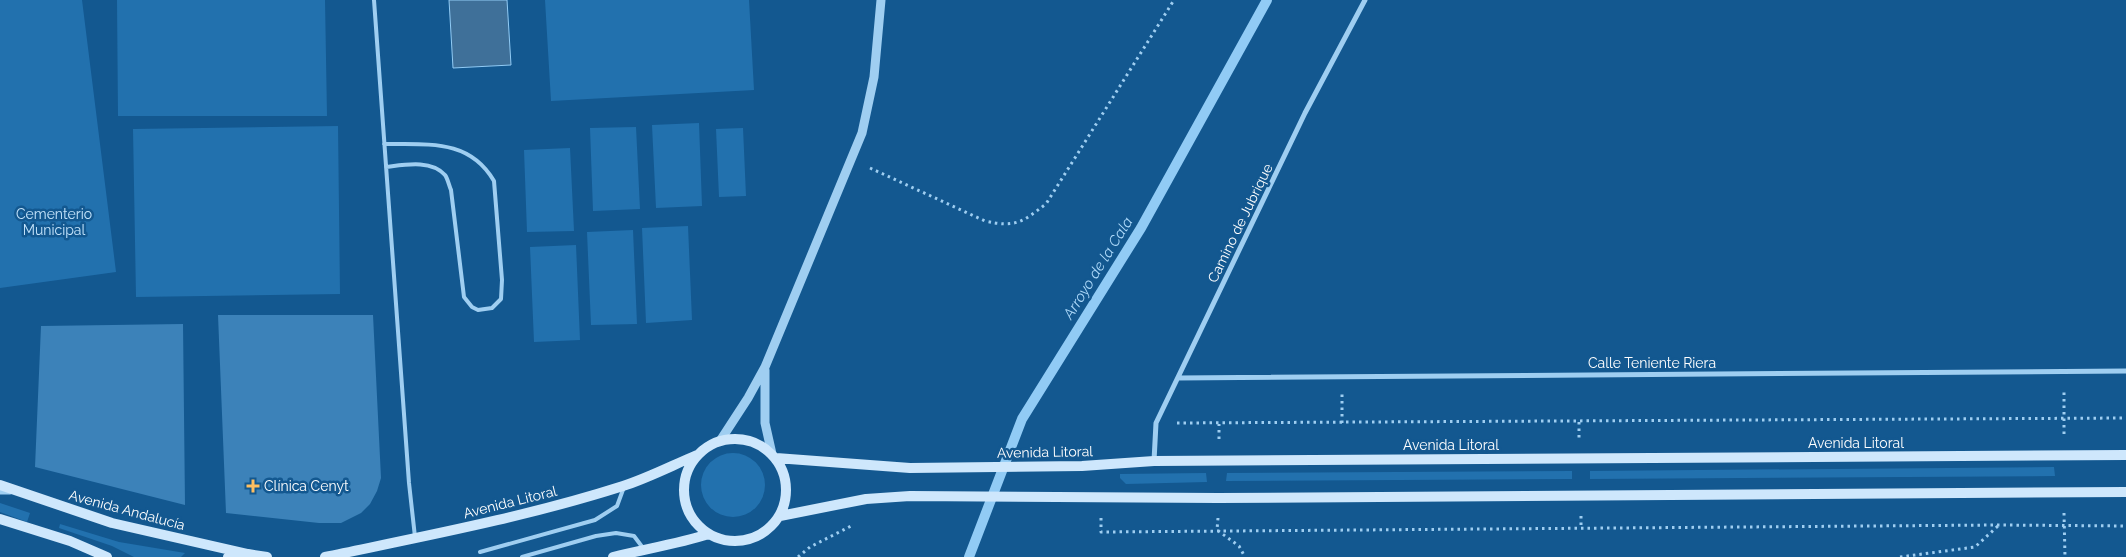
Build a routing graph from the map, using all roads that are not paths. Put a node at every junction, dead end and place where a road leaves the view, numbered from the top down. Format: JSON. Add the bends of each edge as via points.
{"nodes":[{"id":1,"x":374,"y":0,"type":"edge"},
{"id":2,"x":881,"y":0,"type":"edge"},
{"id":3,"x":1365,"y":0,"type":"edge"},
{"id":4,"x":384,"y":144,"type":"junction"},
{"id":5,"x":386,"y":167,"type":"junction"},
{"id":6,"x":765,"y":367,"type":"junction"},
{"id":7,"x":2126,"y":372,"type":"edge"},
{"id":8,"x":1178,"y":378,"type":"junction"},
{"id":9,"x":720,"y":440,"type":"junction"},
{"id":10,"x":697,"y":455,"type":"junction"},
{"id":11,"x":2126,"y":455,"type":"edge"},
{"id":12,"x":774,"y":456,"type":"junction"},
{"id":13,"x":1154,"y":461,"type":"junction"},
{"id":14,"x":0,"y":485,"type":"edge"},
{"id":15,"x":625,"y":485,"type":"junction"},
{"id":16,"x":0,"y":492,"type":"edge"},
{"id":17,"x":18,"y":492,"type":"junction"},
{"id":18,"x":2126,"y":492,"type":"edge"},
{"id":19,"x":780,"y":516,"type":"junction"},
{"id":20,"x":0,"y":519,"type":"edge"},
{"id":21,"x":709,"y":534,"type":"junction"},
{"id":22,"x":416,"y":539,"type":"junction"},
{"id":23,"x":644,"y":549,"type":"junction"},
{"id":24,"x":480,"y":552,"type":"dead end"},
{"id":25,"x":248,"y":554,"type":"junction"},
{"id":26,"x":107,"y":557,"type":"edge"},
{"id":27,"x":228,"y":557,"type":"edge"},
{"id":28,"x":267,"y":557,"type":"edge"},
{"id":29,"x":325,"y":557,"type":"edge"},
{"id":30,"x":522,"y":557,"type":"edge"},
{"id":31,"x":613,"y":557,"type":"edge"}],
"edges":[{"from":1,"to":4,"type":"lane"},
{"from":2,"to":6,"type":"street","via":[[868,110],[862,133]]},
{"from":3,"to":8,"type":"street","name":"Camino de Jubrique","via":[[1305,113]]},
{"from":4,"to":5,"type":"lane"},
{"from":4,"to":5,"type":"lane","via":[[448,145],[487,169],[494,181],[502,280],[501,299],[492,308],[478,310],[464,297],[451,190],[445,175],[431,167],[414,164]]},
{"from":5,"to":22,"type":"lane"},
{"from":6,"to":9,"type":"street"},
{"from":6,"to":12,"type":"street","via":[[765,423]]},
{"from":7,"to":8,"type":"street","name":"Calle Teniente Riera"},
{"from":8,"to":13,"type":"street","name":"Camino de Jubrique","via":[[1156,423]]},
{"from":9,"to":10,"type":"main road"},
{"from":9,"to":12,"type":"main road","via":[[748,440]]},
{"from":10,"to":15,"type":"main road","name":"Avenida Litoral"},
{"from":10,"to":21,"type":"main road","via":[[688,468],[684,498],[697,525]]},
{"from":11,"to":13,"type":"main road","name":"Avenida Litoral"},
{"from":12,"to":13,"type":"main road","name":"Avenida Litoral","via":[[910,468],[1082,466]]},
{"from":12,"to":19,"type":"main road","via":[[787,486]]},
{"from":14,"to":17,"type":"main road","name":"Avenida Andalucía"},
{"from":15,"to":22,"type":"main road","name":"Avenida Litoral"},
{"from":15,"to":24,"type":"lane","via":[[617,506],[595,520]]},
{"from":16,"to":17,"type":"street"},
{"from":17,"to":25,"type":"main road","name":"Avenida Andalucía","via":[[112,523]]},
{"from":18,"to":19,"type":"main road","via":[[1228,498],[910,496],[866,499]]},
{"from":19,"to":21,"type":"main road","via":[[770,528],[740,542],[724,541]]},
{"from":20,"to":26,"type":"main road","via":[[70,541]]},
{"from":21,"to":23,"type":"main road","via":[[678,544]]},
{"from":22,"to":29,"type":"main road","name":"Avenida Litoral"},
{"from":23,"to":30,"type":"lane","via":[[634,536],[616,533]]},
{"from":23,"to":31,"type":"main road"},
{"from":25,"to":27,"type":"main road"},
{"from":25,"to":28,"type":"main road"}]}
